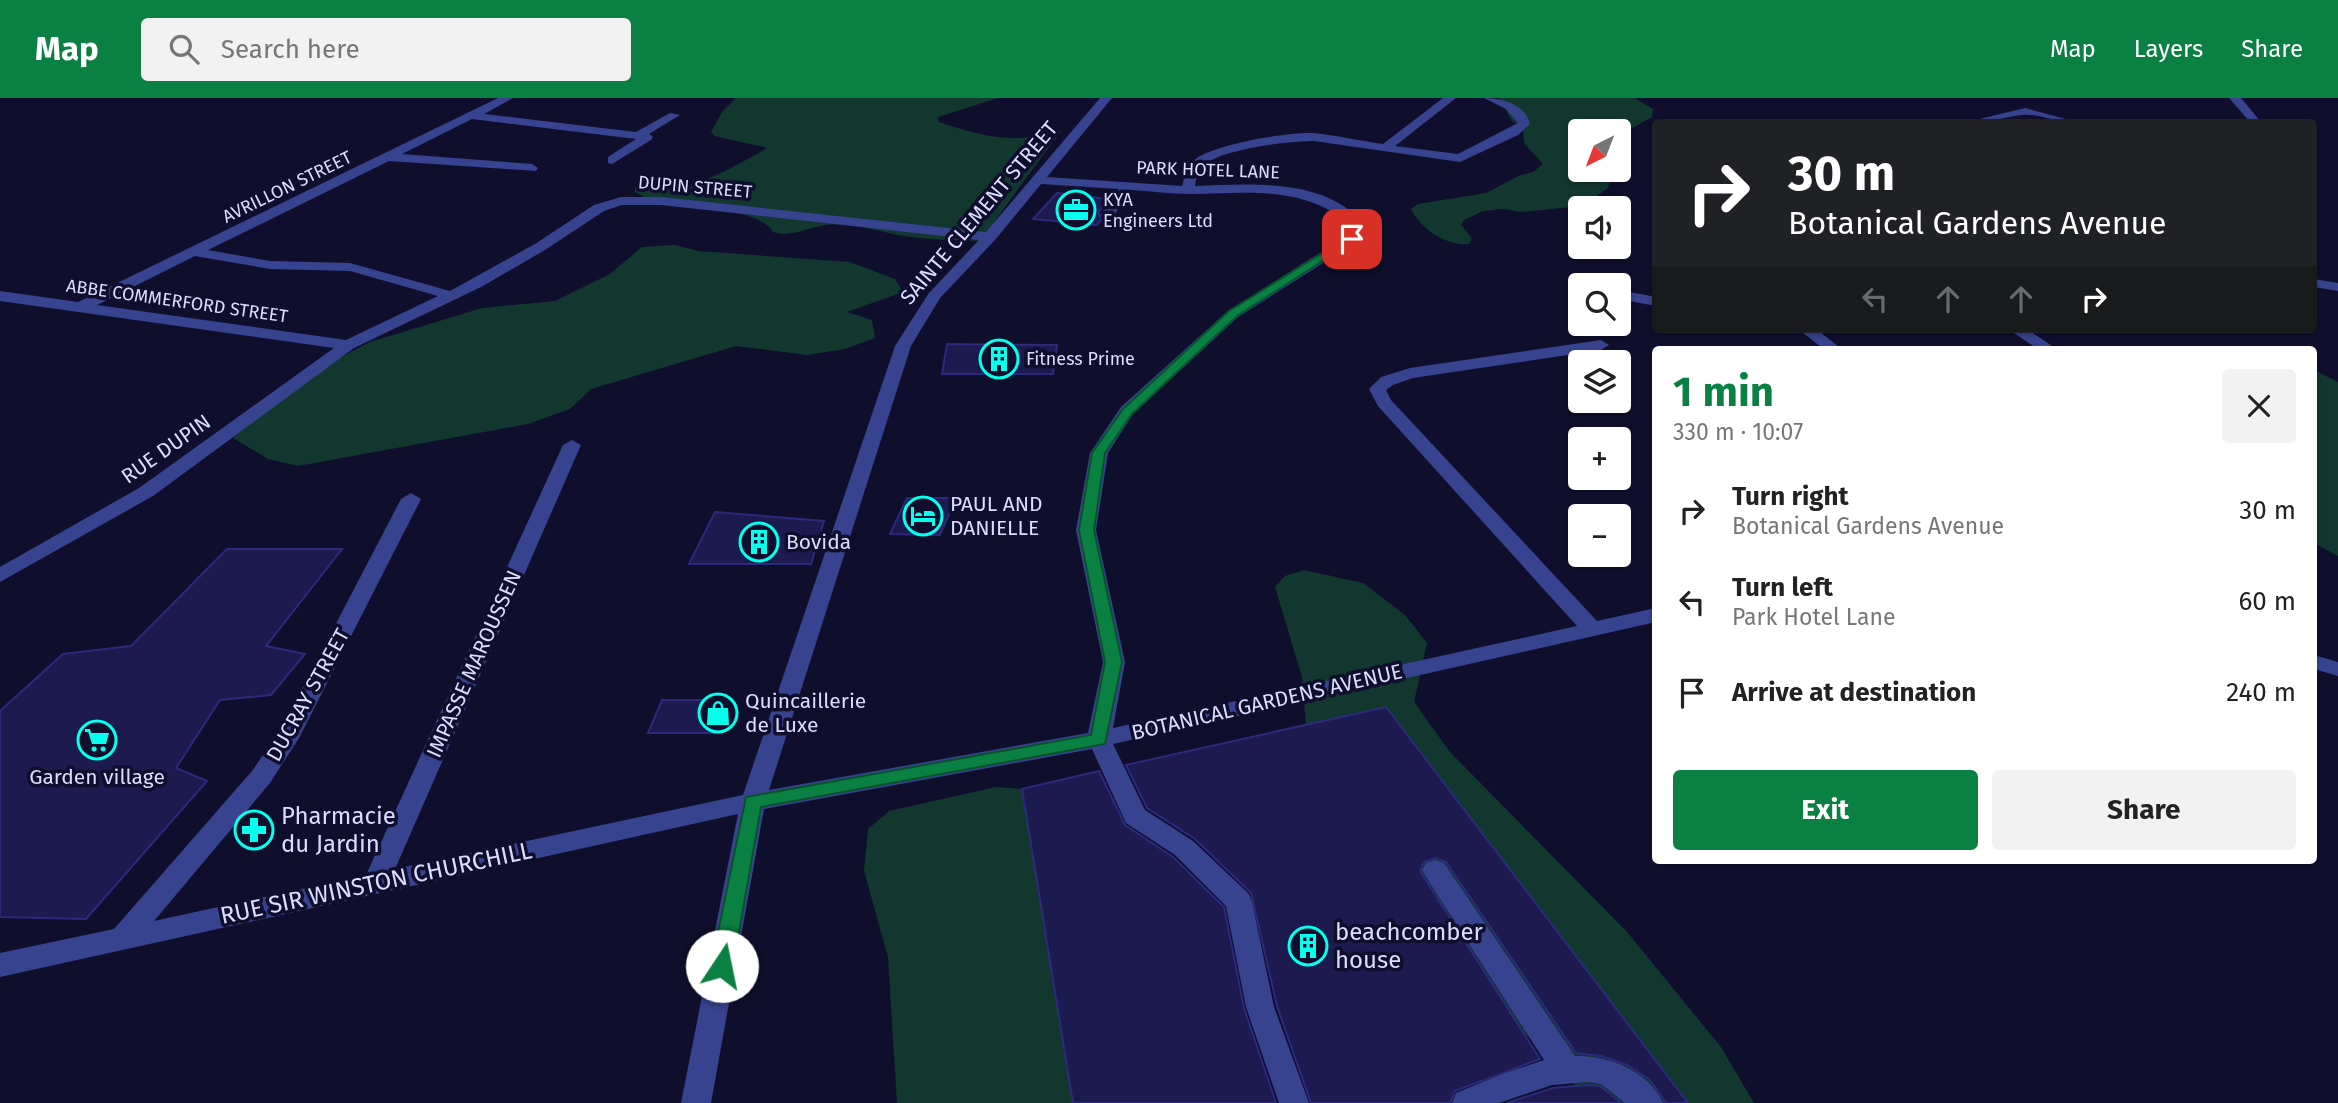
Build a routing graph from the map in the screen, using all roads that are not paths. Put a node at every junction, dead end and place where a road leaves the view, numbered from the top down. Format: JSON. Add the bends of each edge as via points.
{"nodes":[{"id":1,"x":507,"y":98,"type":"edge"},
{"id":2,"x":1106,"y":98,"type":"edge"},
{"id":3,"x":1450,"y":98,"type":"edge"},
{"id":4,"x":1490,"y":98,"type":"edge"},
{"id":5,"x":2235,"y":98,"type":"edge"},
{"id":6,"x":674,"y":115,"type":"dead end"},
{"id":7,"x":472,"y":116,"type":"junction"},
{"id":8,"x":1987,"y":119,"type":"edge"},
{"id":9,"x":2058,"y":119,"type":"edge"},
{"id":10,"x":2253,"y":119,"type":"edge"},
{"id":11,"x":639,"y":135,"type":"junction"},
{"id":12,"x":1387,"y":147,"type":"junction"},
{"id":13,"x":388,"y":157,"type":"junction"},
{"id":14,"x":612,"y":160,"type":"dead end"},
{"id":15,"x":532,"y":169,"type":"dead end"},
{"id":16,"x":1037,"y":180,"type":"junction"},
{"id":17,"x":1127,"y":187,"type":"junction"},
{"id":18,"x":1187,"y":190,"type":"junction"},
{"id":19,"x":1107,"y":215,"type":"dead end"},
{"id":20,"x":990,"y":237,"type":"junction"},
{"id":21,"x":194,"y":252,"type":"junction"},
{"id":22,"x":2317,"y":284,"type":"edge"},
{"id":23,"x":2338,"y":288,"type":"edge"},
{"id":24,"x":0,"y":296,"type":"edge"},
{"id":25,"x":450,"y":296,"type":"junction"},
{"id":26,"x":1631,"y":298,"type":"edge"},
{"id":27,"x":1652,"y":302,"type":"edge"},
{"id":28,"x":83,"y":306,"type":"junction"},
{"id":29,"x":1812,"y":333,"type":"edge"},
{"id":30,"x":2022,"y":333,"type":"edge"},
{"id":31,"x":348,"y":345,"type":"junction"},
{"id":32,"x":1601,"y":345,"type":"dead end"},
{"id":33,"x":1830,"y":346,"type":"edge"},
{"id":34,"x":2044,"y":346,"type":"edge"},
{"id":35,"x":572,"y":445,"type":"dead end"},
{"id":36,"x":411,"y":499,"type":"dead end"},
{"id":37,"x":0,"y":576,"type":"edge"},
{"id":38,"x":1652,"y":616,"type":"edge"},
{"id":39,"x":1592,"y":629,"type":"junction"},
{"id":40,"x":2317,"y":663,"type":"edge"},
{"id":41,"x":2338,"y":669,"type":"edge"},
{"id":42,"x":1099,"y":739,"type":"junction"},
{"id":43,"x":753,"y":802,"type":"junction"},
{"id":44,"x":1435,"y":870,"type":"dead end"},
{"id":45,"x":376,"y":883,"type":"junction"},
{"id":46,"x":124,"y":937,"type":"junction"},
{"id":47,"x":0,"y":965,"type":"edge"},
{"id":48,"x":1566,"y":1068,"type":"junction"},
{"id":49,"x":696,"y":1103,"type":"edge"},
{"id":50,"x":1294,"y":1103,"type":"edge"},
{"id":51,"x":1466,"y":1103,"type":"edge"},
{"id":52,"x":1648,"y":1103,"type":"edge"}],
"edges":[{"from":1,"to":7,"type":"street","name":"AVRILLON STREET"},
{"from":2,"to":16,"type":"street","name":"SAINTE CLEMENT STREET"},
{"from":3,"to":12,"type":"street"},
{"from":4,"to":12,"type":"street","via":[[1510,107],[1524,124],[1460,158]]},
{"from":5,"to":10,"type":"street"},
{"from":6,"to":11,"type":"street"},
{"from":7,"to":11,"type":"street"},
{"from":7,"to":13,"type":"street","name":"AVRILLON STREET"},
{"from":8,"to":9,"type":"street","via":[[2025,111]]},
{"from":11,"to":14,"type":"street","via":[[647,137]]},
{"from":12,"to":18,"type":"street","via":[[1314,137],[1267,141],[1200,161]]},
{"from":13,"to":15,"type":"street"},
{"from":13,"to":21,"type":"street","name":"AVRILLON STREET"},
{"from":16,"to":17,"type":"street","name":"PARK HOTEL LANE"},
{"from":16,"to":20,"type":"street","name":"SAINTE CLEMENT STREET"},
{"from":17,"to":18,"type":"street","name":"PARK HOTEL LANE"},
{"from":17,"to":19,"type":"street"},
{"from":18,"to":42,"type":"street","name":"PARK HOTEL LANE","via":[[1243,188],[1304,194],[1337,206],[1357,224],[1352,239],[1233,314],[1127,411],[1098,453],[1086,530],[1114,662]]},
{"from":20,"to":25,"type":"street","name":"DUPIN STREET","via":[[661,201],[621,201],[599,208],[540,247]]},
{"from":20,"to":43,"type":"street","name":"SAINTE CLEMENT STREET","via":[[934,296],[903,346]]},
{"from":21,"to":25,"type":"street","via":[[270,265],[350,267]]},
{"from":21,"to":28,"type":"street","name":"AVRILLON STREET"},
{"from":22,"to":23,"type":"street"},
{"from":24,"to":28,"type":"street","name":"ABBE COMMERFORD STREET"},
{"from":25,"to":31,"type":"street","name":"DUPIN STREET"},
{"from":26,"to":27,"type":"street"},
{"from":28,"to":31,"type":"street","name":"ABBE COMMERFORD STREET"},
{"from":29,"to":33,"type":"street"},
{"from":30,"to":34,"type":"street"},
{"from":31,"to":37,"type":"street","name":"RUE DUPIN","via":[[146,492]]},
{"from":32,"to":39,"type":"street","via":[[1410,373],[1377,389]]},
{"from":35,"to":45,"type":"street","name":"IMPASSE MAROUSSEN"},
{"from":36,"to":46,"type":"street","name":"DUCRAY STREET","via":[[291,732],[261,778]]},
{"from":38,"to":39,"type":"street","name":"BOTANICAL GARDENS AVENUE"},
{"from":39,"to":42,"type":"street","name":"BOTANICAL GARDENS AVENUE"},
{"from":40,"to":41,"type":"street"},
{"from":42,"to":43,"type":"street","name":"BOTANICAL GARDENS AVENUE"},
{"from":42,"to":50,"type":"street","via":[[1135,816],[1184,848],[1239,902],[1260,1007]]},
{"from":43,"to":45,"type":"street","name":"RUE SIR WINSTON CHURCHILL"},
{"from":43,"to":49,"type":"street","name":"SAINTE CLEMENT STREET"},
{"from":44,"to":48,"type":"street"},
{"from":45,"to":46,"type":"street","name":"RUE SIR WINSTON CHURCHILL"},
{"from":46,"to":47,"type":"street","name":"RUE SIR WINSTON CHURCHILL"},
{"from":48,"to":51,"type":"street"},
{"from":48,"to":52,"type":"street","via":[[1606,1071]]}]}
